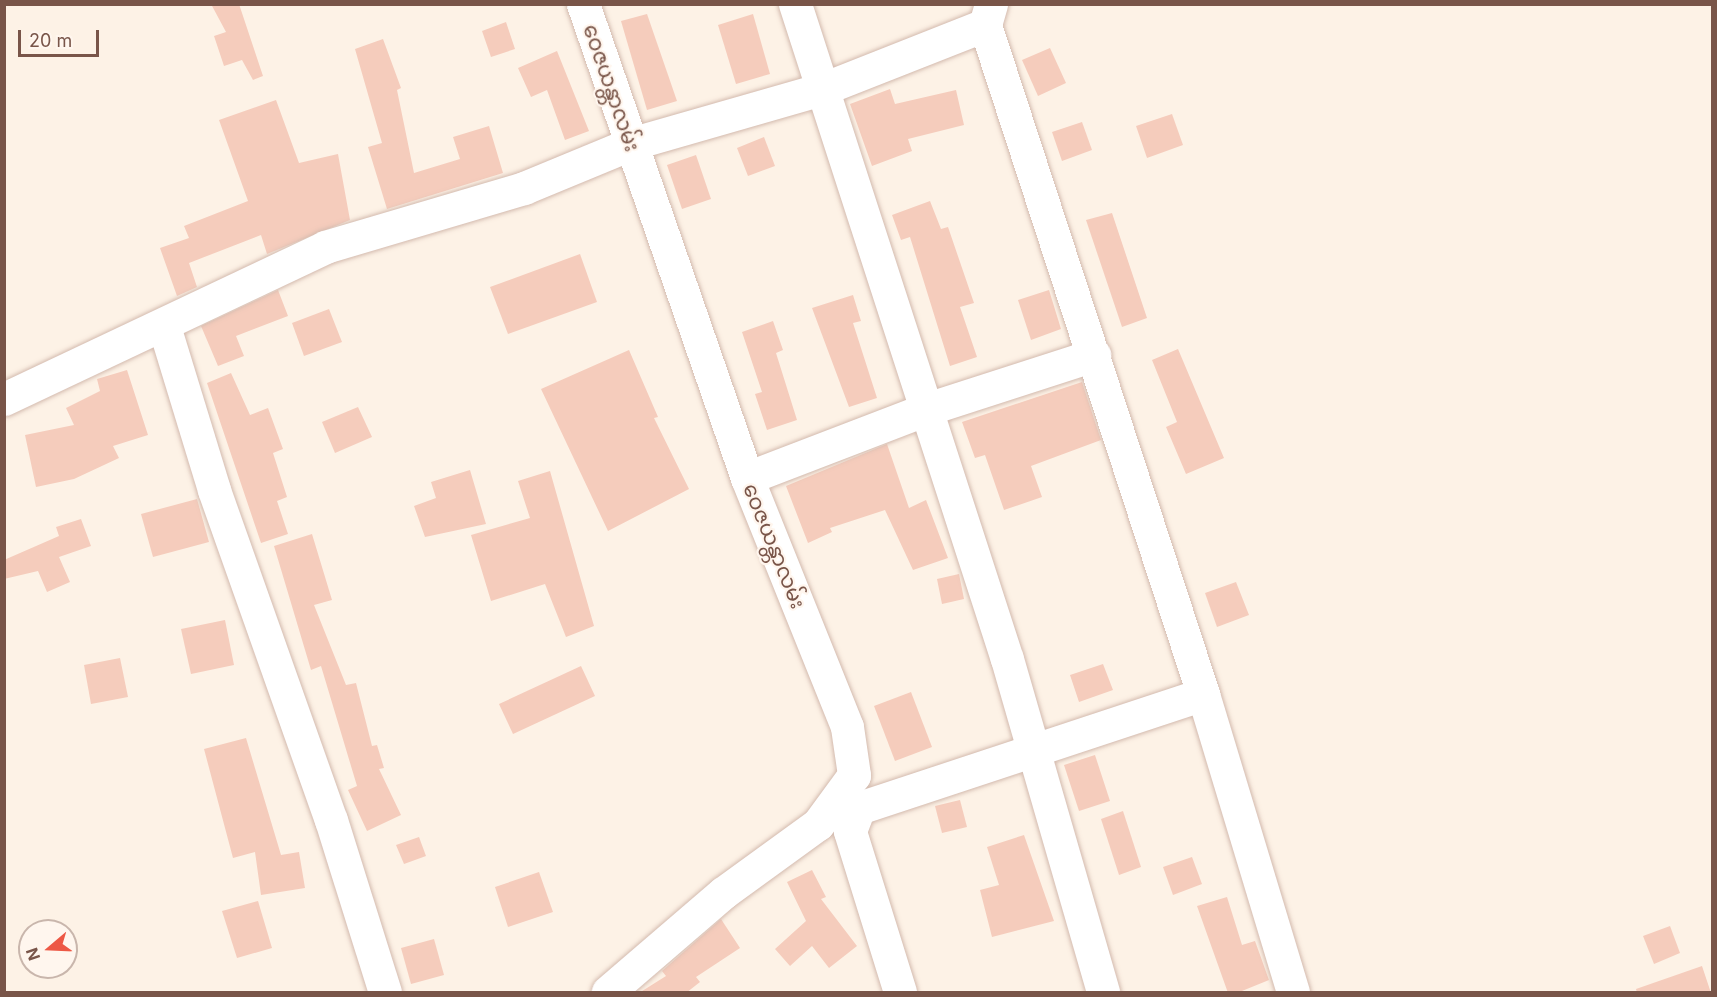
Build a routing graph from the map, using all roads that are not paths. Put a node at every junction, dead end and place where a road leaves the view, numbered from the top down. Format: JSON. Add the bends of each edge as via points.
{"nodes":[{"id":1,"x":583,"y":4,"type":"edge"},
{"id":2,"x":795,"y":4,"type":"edge"},
{"id":3,"x":988,"y":15,"type":"edge"},
{"id":4,"x":825,"y":88,"type":"junction"},
{"id":5,"x":630,"y":144,"type":"junction"},
{"id":6,"x":164,"y":326,"type":"junction"},
{"id":7,"x":1094,"y":355,"type":"junction"},
{"id":8,"x":4,"y":399,"type":"edge"},
{"id":9,"x":924,"y":410,"type":"junction"},
{"id":10,"x":747,"y":478,"type":"junction"},
{"id":11,"x":1203,"y":694,"type":"junction"},
{"id":12,"x":1036,"y":754,"type":"junction"},
{"id":13,"x":385,"y":993,"type":"edge"},
{"id":14,"x":608,"y":993,"type":"edge"},
{"id":15,"x":900,"y":993,"type":"edge"},
{"id":16,"x":1103,"y":993,"type":"edge"},
{"id":17,"x":1293,"y":993,"type":"edge"}],
"edges":[{"from":1,"to":5,"type":"street","name":"ဝေဇယန္တာလမ်း"},
{"from":2,"to":4,"type":"street"},
{"from":3,"to":4,"type":"street"},
{"from":3,"to":7,"type":"street"},
{"from":4,"to":5,"type":"street"},
{"from":4,"to":9,"type":"street"},
{"from":5,"to":6,"type":"street","via":[[524,188],[325,247]]},
{"from":5,"to":10,"type":"street","name":"ဝေဇယန္တာလမ်း"},
{"from":6,"to":8,"type":"street"},
{"from":6,"to":13,"type":"street","via":[[214,490],[331,820]]},
{"from":7,"to":9,"type":"street"},
{"from":7,"to":11,"type":"street"},
{"from":9,"to":10,"type":"street"},
{"from":9,"to":12,"type":"street"},
{"from":10,"to":14,"type":"street","name":"ဝေဇယန္တာလမ်း","via":[[847,727],[854,775],[818,824],[723,892]]},
{"from":11,"to":12,"type":"street"},
{"from":11,"to":17,"type":"street"},
{"from":12,"to":15,"type":"street","via":[[859,808],[850,831]]},
{"from":12,"to":16,"type":"street"}]}
